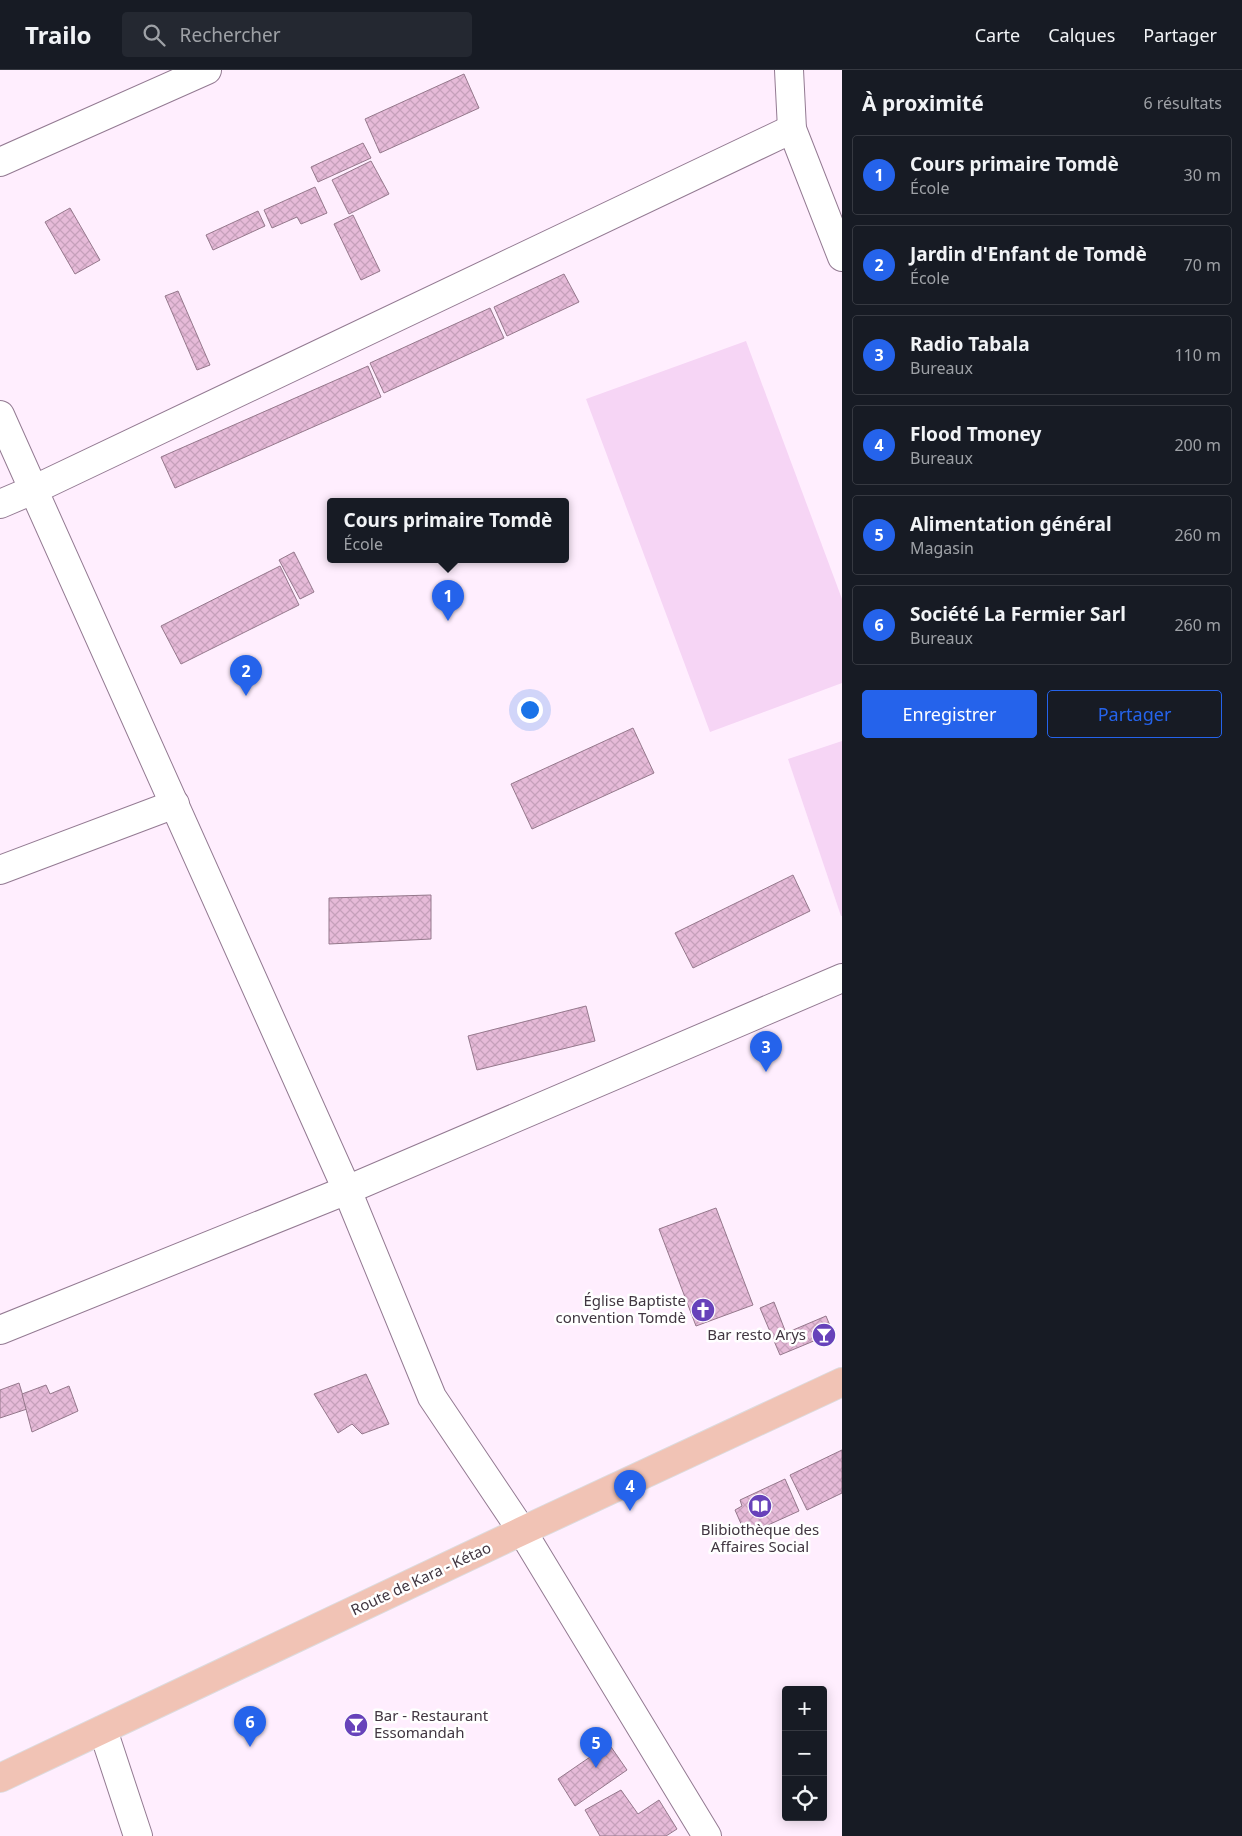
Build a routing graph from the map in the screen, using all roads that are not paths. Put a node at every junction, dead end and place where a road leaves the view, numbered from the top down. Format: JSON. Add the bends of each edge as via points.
{"nodes":[{"id":1,"x":207,"y":70,"type":"edge"},
{"id":2,"x":789,"y":70,"type":"edge"},
{"id":3,"x":792,"y":129,"type":"junction"},
{"id":4,"x":0,"y":162,"type":"edge"},
{"id":5,"x":842,"y":257,"type":"edge"},
{"id":6,"x":0,"y":415,"type":"edge"},
{"id":7,"x":33,"y":490,"type":"junction"},
{"id":8,"x":0,"y":504,"type":"edge"},
{"id":9,"x":175,"y":804,"type":"junction"},
{"id":10,"x":0,"y":870,"type":"edge"},
{"id":11,"x":842,"y":978,"type":"edge"},
{"id":12,"x":347,"y":1190,"type":"junction"},
{"id":13,"x":0,"y":1330,"type":"edge"},
{"id":14,"x":842,"y":1382,"type":"edge"},
{"id":15,"x":522,"y":1531,"type":"junction"},
{"id":16,"x":103,"y":1730,"type":"junction"},
{"id":17,"x":0,"y":1778,"type":"edge"},
{"id":18,"x":138,"y":1836,"type":"edge"},
{"id":19,"x":707,"y":1836,"type":"edge"}],
"edges":[{"from":1,"to":4,"type":"street"},
{"from":2,"to":3,"type":"street"},
{"from":3,"to":5,"type":"street"},
{"from":3,"to":7,"type":"street"},
{"from":6,"to":7,"type":"street"},
{"from":7,"to":8,"type":"street"},
{"from":7,"to":9,"type":"street"},
{"from":9,"to":10,"type":"street"},
{"from":9,"to":12,"type":"street"},
{"from":11,"to":12,"type":"street"},
{"from":12,"to":13,"type":"street"},
{"from":12,"to":15,"type":"street","via":[[432,1397]]},
{"from":14,"to":15,"type":"main road","name":"Route de Kara - Kétao"},
{"from":15,"to":16,"type":"main road","name":"Route de Kara - Kétao"},
{"from":15,"to":19,"type":"street"},
{"from":16,"to":17,"type":"main road","name":"Route de Kara - Kétao"},
{"from":16,"to":18,"type":"street"}]}
